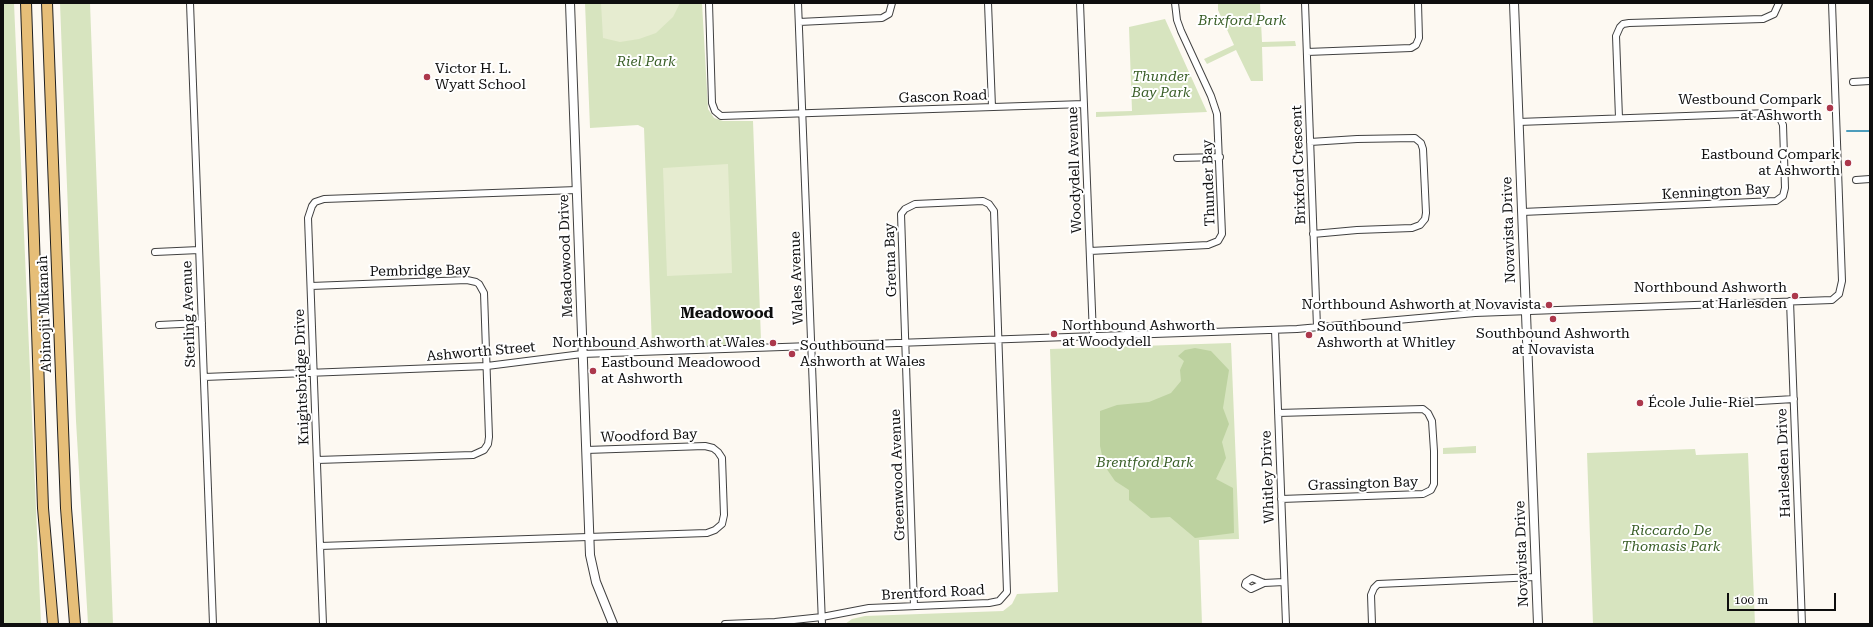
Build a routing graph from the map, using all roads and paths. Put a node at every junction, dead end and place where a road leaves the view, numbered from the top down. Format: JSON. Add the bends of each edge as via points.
{"nodes":[{"id":1,"x":26,"y":3,"type":"edge"},
{"id":2,"x":47,"y":3,"type":"edge"},
{"id":3,"x":190,"y":3,"type":"edge"},
{"id":4,"x":570,"y":3,"type":"edge"},
{"id":5,"x":709,"y":3,"type":"edge"},
{"id":6,"x":798,"y":3,"type":"edge"},
{"id":7,"x":892,"y":3,"type":"edge"},
{"id":8,"x":988,"y":3,"type":"edge"},
{"id":9,"x":1080,"y":3,"type":"edge"},
{"id":10,"x":1175,"y":3,"type":"edge"},
{"id":11,"x":1305,"y":3,"type":"edge"},
{"id":12,"x":1418,"y":3,"type":"edge"},
{"id":13,"x":1514,"y":3,"type":"edge"},
{"id":14,"x":1778,"y":3,"type":"edge"},
{"id":15,"x":1832,"y":3,"type":"edge"},
{"id":16,"x":799,"y":22,"type":"junction"},
{"id":17,"x":1307,"y":52,"type":"junction"},
{"id":18,"x":1853,"y":82,"type":"dead end"},
{"id":19,"x":1870,"y":82,"type":"edge"},
{"id":20,"x":1084,"y":104,"type":"junction"},
{"id":21,"x":992,"y":107,"type":"junction"},
{"id":22,"x":804,"y":113,"type":"junction"},
{"id":23,"x":1619,"y":118,"type":"junction"},
{"id":24,"x":1518,"y":122,"type":"junction"},
{"id":25,"x":1310,"y":142,"type":"junction"},
{"id":26,"x":1220,"y":157,"type":"junction"},
{"id":27,"x":1177,"y":158,"type":"dead end"},
{"id":28,"x":1870,"y":179,"type":"edge"},
{"id":29,"x":1856,"y":180,"type":"dead end"},
{"id":30,"x":577,"y":190,"type":"junction"},
{"id":31,"x":1522,"y":212,"type":"junction"},
{"id":32,"x":1313,"y":234,"type":"junction"},
{"id":33,"x":199,"y":250,"type":"junction"},
{"id":34,"x":1090,"y":251,"type":"junction"},
{"id":35,"x":155,"y":252,"type":"dead end"},
{"id":36,"x":311,"y":286,"type":"junction"},
{"id":37,"x":1790,"y":301,"type":"junction"},
{"id":38,"x":1525,"y":311,"type":"junction"},
{"id":39,"x":202,"y":323,"type":"junction"},
{"id":40,"x":159,"y":325,"type":"dead end"},
{"id":41,"x":1317,"y":327,"type":"junction"},
{"id":42,"x":1275,"y":330,"type":"junction"},
{"id":43,"x":1093,"y":336,"type":"junction"},
{"id":44,"x":999,"y":340,"type":"junction"},
{"id":45,"x":906,"y":343,"type":"junction"},
{"id":46,"x":812,"y":347,"type":"junction"},
{"id":47,"x":583,"y":354,"type":"junction"},
{"id":48,"x":486,"y":366,"type":"junction"},
{"id":49,"x":314,"y":373,"type":"junction"},
{"id":50,"x":204,"y":377,"type":"junction"},
{"id":51,"x":1794,"y":399,"type":"junction"},
{"id":52,"x":1743,"y":402,"type":"dead end"},
{"id":53,"x":1278,"y":413,"type":"junction"},
{"id":54,"x":586,"y":450,"type":"junction"},
{"id":55,"x":317,"y":460,"type":"junction"},
{"id":56,"x":1281,"y":499,"type":"junction"},
{"id":57,"x":589,"y":537,"type":"junction"},
{"id":58,"x":320,"y":546,"type":"junction"},
{"id":59,"x":1536,"y":577,"type":"junction"},
{"id":60,"x":1284,"y":582,"type":"junction"},
{"id":61,"x":1264,"y":583,"type":"dead end"},
{"id":62,"x":914,"y":606,"type":"junction"},
{"id":63,"x":822,"y":617,"type":"junction"},
{"id":64,"x":53,"y":624,"type":"edge"},
{"id":65,"x":76,"y":624,"type":"edge"},
{"id":66,"x":213,"y":624,"type":"edge"},
{"id":67,"x":323,"y":624,"type":"edge"},
{"id":68,"x":613,"y":624,"type":"edge"},
{"id":69,"x":725,"y":624,"type":"edge"},
{"id":70,"x":822,"y":624,"type":"edge"},
{"id":71,"x":1286,"y":624,"type":"edge"},
{"id":72,"x":1372,"y":624,"type":"edge"},
{"id":73,"x":1538,"y":624,"type":"edge"},
{"id":74,"x":1802,"y":624,"type":"edge"}],
"edges":[{"from":1,"to":64,"type":"main road","name":"Abinojii Mikanah","via":[[43,508]]},
{"from":2,"to":65,"type":"main road","name":"Abinojii Mikanah","via":[[66,508]]},
{"from":3,"to":33,"type":"street","name":"Sterling Avenue"},
{"from":4,"to":30,"type":"street","name":"Meadowood Drive"},
{"from":5,"to":22,"type":"street","name":"Gascon Road","via":[[714,111],[726,117]]},
{"from":6,"to":16,"type":"street","name":"Wales Avenue"},
{"from":7,"to":16,"type":"street","via":[[889,14],[882,18]]},
{"from":8,"to":21,"type":"street"},
{"from":9,"to":20,"type":"street","name":"Woodydell Avenue"},
{"from":10,"to":26,"type":"street","name":"Thunder Bay","via":[[1181,31],[1216,108],[1219,120]]},
{"from":11,"to":17,"type":"street","name":"Brixford Crescent"},
{"from":12,"to":17,"type":"street","via":[[1419,38],[1416,45],[1411,48]]},
{"from":13,"to":24,"type":"street","name":"Novavista Drive"},
{"from":14,"to":23,"type":"street","via":[[1774,14],[1762,19],[1629,23],[1620,27],[1616,36]]},
{"from":15,"to":37,"type":"street","name":"Ashworth Street","via":[[1842,281],[1838,296],[1832,300]]},
{"from":16,"to":22,"type":"street","name":"Wales Avenue"},
{"from":17,"to":25,"type":"street","name":"Brixford Crescent"},
{"from":18,"to":19,"type":"street"},
{"from":20,"to":21,"type":"street","name":"Gascon Road"},
{"from":20,"to":34,"type":"street","name":"Woodydell Avenue"},
{"from":21,"to":22,"type":"street","name":"Gascon Road"},
{"from":22,"to":46,"type":"street","name":"Wales Avenue"},
{"from":23,"to":24,"type":"street","name":"Kennington Bay"},
{"from":23,"to":31,"type":"street","name":"Kennington Bay","via":[[1776,114],[1781,118],[1783,125],[1784,192],[1779,200],[1773,202]]},
{"from":24,"to":31,"type":"street","name":"Novavista Drive"},
{"from":25,"to":32,"type":"street","name":"Brixford Crescent"},
{"from":25,"to":32,"type":"street","via":[[1415,138],[1423,149],[1426,214],[1420,226],[1412,228]]},
{"from":26,"to":27,"type":"street"},
{"from":26,"to":34,"type":"street","name":"Thunder Bay","via":[[1223,231],[1216,242],[1203,246]]},
{"from":28,"to":29,"type":"street"},
{"from":30,"to":36,"type":"street","name":"Knightsbridge Drive","via":[[320,200],[308,213]]},
{"from":30,"to":47,"type":"street","name":"Meadowood Drive"},
{"from":31,"to":38,"type":"street","name":"Novavista Drive"},
{"from":32,"to":41,"type":"street","name":"Brixford Crescent"},
{"from":33,"to":35,"type":"street"},
{"from":33,"to":39,"type":"street","name":"Sterling Avenue"},
{"from":34,"to":43,"type":"street","name":"Woodydell Avenue"},
{"from":36,"to":48,"type":"street","name":"Pembridge Bay","via":[[467,280],[476,282],[480,284],[484,293]]},
{"from":36,"to":49,"type":"street","name":"Knightsbridge Drive"},
{"from":37,"to":38,"type":"street","name":"Ashworth Street"},
{"from":37,"to":51,"type":"street","name":"Harlesden Drive"},
{"from":38,"to":41,"type":"street","name":"Ashworth Street","via":[[1472,313]]},
{"from":38,"to":59,"type":"street","name":"Novavista Drive"},
{"from":39,"to":40,"type":"street"},
{"from":39,"to":50,"type":"street","name":"Sterling Avenue"},
{"from":41,"to":42,"type":"street","name":"Ashworth Street"},
{"from":42,"to":43,"type":"street","name":"Ashworth Street"},
{"from":42,"to":53,"type":"street","name":"Whitley Drive"},
{"from":43,"to":44,"type":"street","name":"Ashworth Street"},
{"from":44,"to":45,"type":"street","name":"Ashworth Street"},
{"from":44,"to":45,"type":"street","name":"Gretna Bay","via":[[994,211],[983,201],[948,202],[915,204],[901,214]]},
{"from":44,"to":62,"type":"street","name":"Brentford Road","via":[[1007,592],[999,601],[990,603]]},
{"from":45,"to":46,"type":"street","name":"Ashworth Street"},
{"from":45,"to":62,"type":"street","name":"Greenwood Avenue"},
{"from":46,"to":47,"type":"street","name":"Ashworth Street"},
{"from":46,"to":63,"type":"street","name":"Wales Avenue"},
{"from":47,"to":48,"type":"street","name":"Ashworth Street"},
{"from":47,"to":54,"type":"street","name":"Meadowood Drive"},
{"from":48,"to":49,"type":"street","name":"Ashworth Street"},
{"from":48,"to":55,"type":"street","name":"Pembridge Bay","via":[[489,441],[480,453]]},
{"from":49,"to":50,"type":"street","name":"Ashworth Street"},
{"from":49,"to":55,"type":"street","name":"Knightsbridge Drive"},
{"from":50,"to":66,"type":"street","name":"Sterling Avenue"},
{"from":51,"to":52,"type":"street"},
{"from":51,"to":74,"type":"street","name":"Harlesden Drive"},
{"from":53,"to":56,"type":"street","name":"Whitley Drive"},
{"from":53,"to":56,"type":"street","name":"Grassington Bay","via":[[1423,409],[1432,421],[1434,459],[1434,484],[1431,490],[1424,494]]},
{"from":54,"to":57,"type":"street","name":"Meadowood Drive"},
{"from":54,"to":57,"type":"street","name":"Woodford Bay","via":[[705,446],[713,448],[722,458],[724,515],[722,524],[711,532]]},
{"from":55,"to":58,"type":"street","name":"Knightsbridge Drive"},
{"from":56,"to":60,"type":"street","name":"Whitley Drive"},
{"from":57,"to":58,"type":"street"},
{"from":57,"to":68,"type":"street","name":"Meadowood Drive","via":[[593,572]]},
{"from":58,"to":67,"type":"street","name":"Knightsbridge Drive"},
{"from":59,"to":72,"type":"street","via":[[1378,584],[1371,595]]},
{"from":59,"to":73,"type":"street","name":"Novavista Drive"},
{"from":60,"to":61,"type":"street"},
{"from":60,"to":71,"type":"street","name":"Whitley Drive"},
{"from":62,"to":63,"type":"street","name":"Brentford Road","via":[[859,609]]},
{"from":63,"to":69,"type":"street","name":"Brentford Road"},
{"from":63,"to":70,"type":"street","name":"Wales Avenue"}]}
